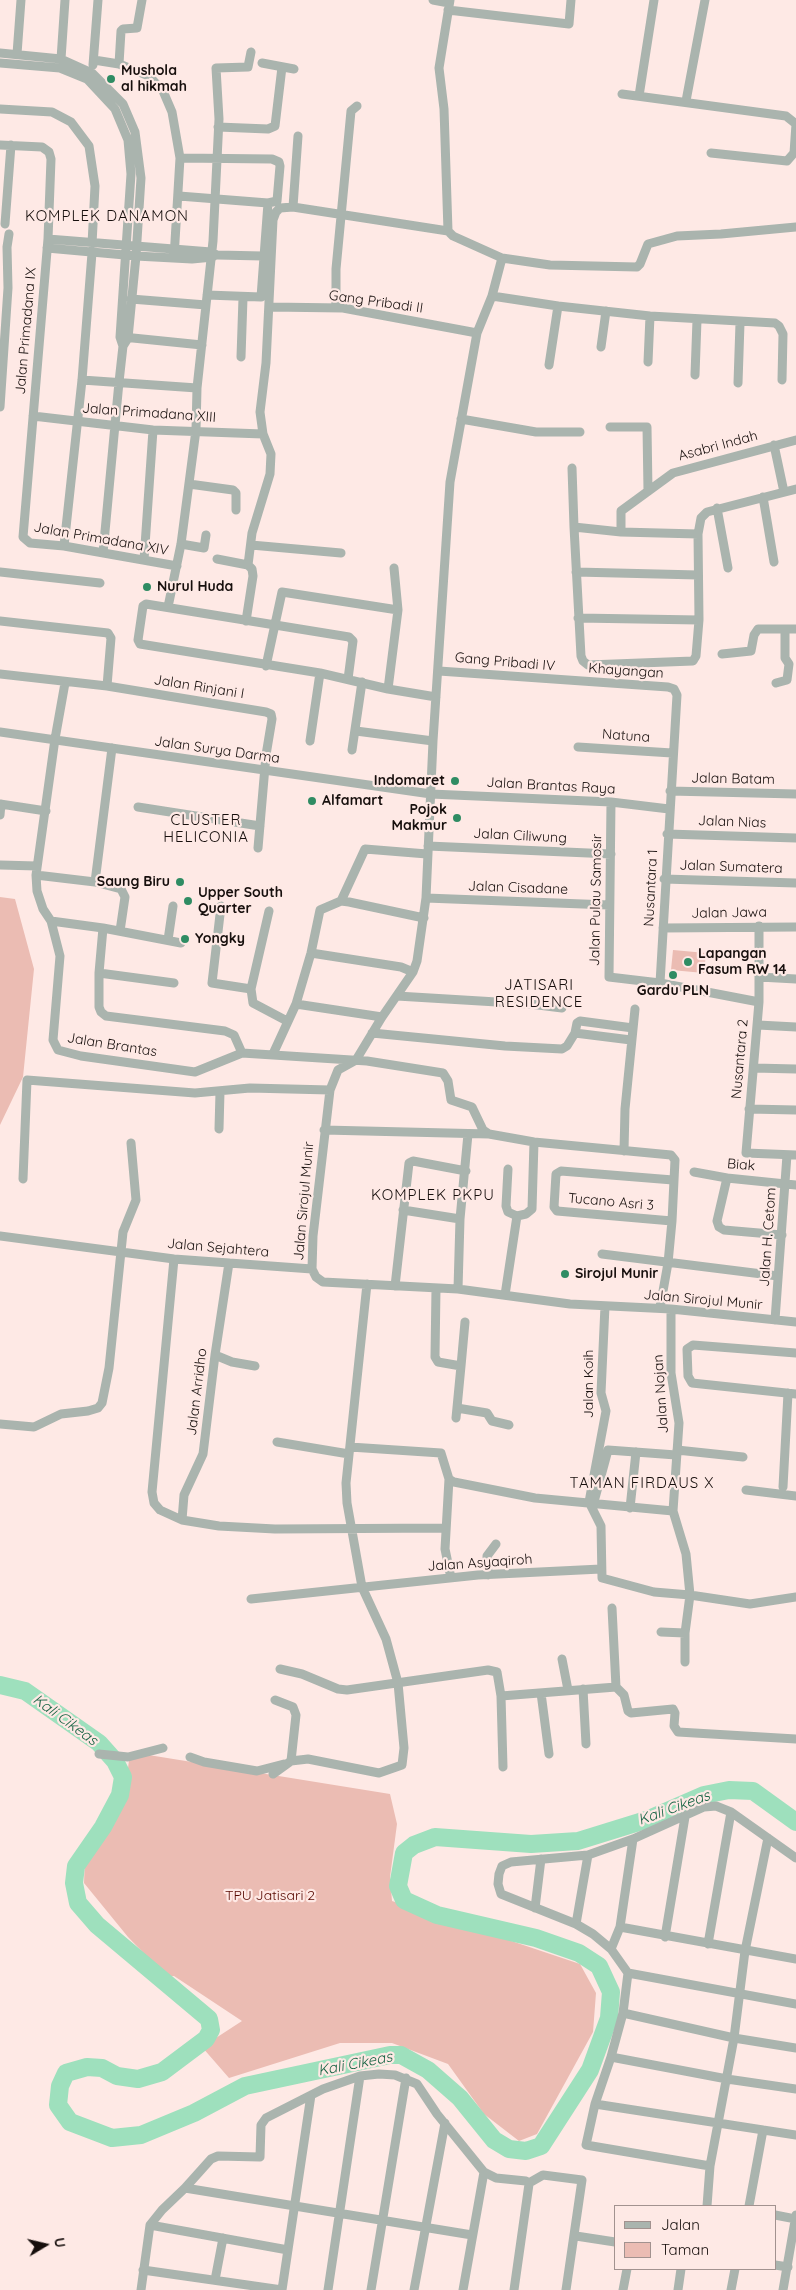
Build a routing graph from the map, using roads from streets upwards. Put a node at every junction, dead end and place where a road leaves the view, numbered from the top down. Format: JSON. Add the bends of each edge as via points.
{"nodes":[{"id":1,"x":20,"y":0,"type":"edge"},
{"id":2,"x":65,"y":0,"type":"edge"},
{"id":3,"x":98,"y":0,"type":"edge"},
{"id":4,"x":142,"y":0,"type":"edge"},
{"id":5,"x":434,"y":0,"type":"edge"},
{"id":6,"x":570,"y":0,"type":"edge"},
{"id":7,"x":654,"y":0,"type":"edge"},
{"id":8,"x":705,"y":0,"type":"edge"},
{"id":9,"x":449,"y":4,"type":"edge"},
{"id":10,"x":251,"y":52,"type":"dead end"},
{"id":11,"x":0,"y":53,"type":"edge"},
{"id":12,"x":17,"y":54,"type":"junction"},
{"id":13,"x":62,"y":59,"type":"junction"},
{"id":14,"x":94,"y":60,"type":"junction"},
{"id":15,"x":0,"y":63,"type":"edge"},
{"id":16,"x":262,"y":63,"type":"dead end"},
{"id":17,"x":119,"y":64,"type":"junction"},
{"id":18,"x":282,"y":67,"type":"junction"},
{"id":19,"x":294,"y":69,"type":"dead end"},
{"id":20,"x":90,"y":76,"type":"junction"},
{"id":21,"x":622,"y":94,"type":"dead end"},
{"id":22,"x":639,"y":96,"type":"junction"},
{"id":23,"x":686,"y":101,"type":"junction"},
{"id":24,"x":357,"y":106,"type":"dead end"},
{"id":25,"x":0,"y":109,"type":"edge"},
{"id":26,"x":218,"y":127,"type":"junction"},
{"id":27,"x":298,"y":136,"type":"dead end"},
{"id":28,"x":0,"y":145,"type":"edge"},
{"id":29,"x":11,"y":146,"type":"junction"},
{"id":30,"x":711,"y":153,"type":"dead end"},
{"id":31,"x":180,"y":158,"type":"junction"},
{"id":32,"x":216,"y":158,"type":"junction"},
{"id":33,"x":179,"y":196,"type":"junction"},
{"id":34,"x":216,"y":200,"type":"junction"},
{"id":35,"x":274,"y":205,"type":"junction"},
{"id":36,"x":293,"y":207,"type":"junction"},
{"id":37,"x":3,"y":208,"type":"edge"},
{"id":38,"x":340,"y":214,"type":"junction"},
{"id":39,"x":5,"y":224,"type":"dead end"},
{"id":40,"x":796,"y":227,"type":"edge"},
{"id":41,"x":448,"y":231,"type":"junction"},
{"id":42,"x":8,"y":234,"type":"dead end"},
{"id":43,"x":48,"y":243,"type":"junction"},
{"id":44,"x":3,"y":247,"type":"edge"},
{"id":45,"x":92,"y":248,"type":"junction"},
{"id":46,"x":132,"y":251,"type":"junction"},
{"id":47,"x":174,"y":254,"type":"junction"},
{"id":48,"x":213,"y":256,"type":"junction"},
{"id":49,"x":263,"y":256,"type":"junction"},
{"id":50,"x":502,"y":258,"type":"junction"},
{"id":51,"x":4,"y":288,"type":"edge"},
{"id":52,"x":207,"y":295,"type":"junction"},
{"id":53,"x":492,"y":296,"type":"junction"},
{"id":54,"x":243,"y":298,"type":"junction"},
{"id":55,"x":131,"y":299,"type":"junction"},
{"id":56,"x":206,"y":305,"type":"junction"},
{"id":57,"x":558,"y":306,"type":"junction"},
{"id":58,"x":270,"y":307,"type":"junction"},
{"id":59,"x":336,"y":308,"type":"junction"},
{"id":60,"x":606,"y":311,"type":"junction"},
{"id":61,"x":650,"y":316,"type":"junction"},
{"id":62,"x":697,"y":320,"type":"junction"},
{"id":63,"x":3,"y":323,"type":"edge"},
{"id":64,"x":740,"y":323,"type":"junction"},
{"id":65,"x":477,"y":332,"type":"junction"},
{"id":66,"x":124,"y":337,"type":"junction"},
{"id":67,"x":202,"y":345,"type":"junction"},
{"id":68,"x":601,"y":347,"type":"dead end"},
{"id":69,"x":241,"y":357,"type":"dead end"},
{"id":70,"x":2,"y":360,"type":"edge"},
{"id":71,"x":648,"y":362,"type":"dead end"},
{"id":72,"x":549,"y":365,"type":"dead end"},
{"id":73,"x":695,"y":375,"type":"dead end"},
{"id":74,"x":82,"y":380,"type":"junction"},
{"id":75,"x":782,"y":380,"type":"dead end"},
{"id":76,"x":119,"y":382,"type":"junction"},
{"id":77,"x":738,"y":383,"type":"dead end"},
{"id":78,"x":197,"y":388,"type":"junction"},
{"id":79,"x":0,"y":402,"type":"edge"},
{"id":80,"x":33,"y":416,"type":"junction"},
{"id":81,"x":461,"y":419,"type":"junction"},
{"id":82,"x":77,"y":422,"type":"junction"},
{"id":83,"x":116,"y":426,"type":"junction"},
{"id":84,"x":610,"y":427,"type":"dead end"},
{"id":85,"x":153,"y":430,"type":"junction"},
{"id":86,"x":196,"y":430,"type":"junction"},
{"id":87,"x":580,"y":432,"type":"dead end"},
{"id":88,"x":264,"y":434,"type":"junction"},
{"id":89,"x":796,"y":440,"type":"edge"},
{"id":90,"x":774,"y":445,"type":"junction"},
{"id":91,"x":572,"y":468,"type":"dead end"},
{"id":92,"x":189,"y":484,"type":"junction"},
{"id":93,"x":796,"y":489,"type":"edge"},
{"id":94,"x":648,"y":491,"type":"junction"},
{"id":95,"x":784,"y":492,"type":"junction"},
{"id":96,"x":763,"y":497,"type":"junction"},
{"id":97,"x":717,"y":508,"type":"junction"},
{"id":98,"x":236,"y":510,"type":"dead end"},
{"id":99,"x":574,"y":527,"type":"junction"},
{"id":100,"x":621,"y":532,"type":"junction"},
{"id":101,"x":698,"y":534,"type":"junction"},
{"id":102,"x":206,"y":535,"type":"dead end"},
{"id":103,"x":181,"y":544,"type":"junction"},
{"id":104,"x":250,"y":545,"type":"junction"},
{"id":105,"x":64,"y":546,"type":"junction"},
{"id":106,"x":103,"y":553,"type":"junction"},
{"id":107,"x":341,"y":553,"type":"dead end"},
{"id":108,"x":144,"y":560,"type":"junction"},
{"id":109,"x":217,"y":560,"type":"dead end"},
{"id":110,"x":774,"y":562,"type":"dead end"},
{"id":111,"x":248,"y":565,"type":"junction"},
{"id":112,"x":177,"y":566,"type":"junction"},
{"id":113,"x":394,"y":568,"type":"dead end"},
{"id":114,"x":728,"y":568,"type":"dead end"},
{"id":115,"x":0,"y":572,"type":"edge"},
{"id":116,"x":576,"y":572,"type":"junction"},
{"id":117,"x":698,"y":575,"type":"junction"},
{"id":118,"x":100,"y":583,"type":"dead end"},
{"id":119,"x":168,"y":607,"type":"junction"},
{"id":120,"x":398,"y":610,"type":"junction"},
{"id":121,"x":578,"y":618,"type":"junction"},
{"id":122,"x":699,"y":620,"type":"junction"},
{"id":123,"x":0,"y":621,"type":"edge"},
{"id":124,"x":246,"y":621,"type":"junction"},
{"id":125,"x":273,"y":626,"type":"junction"},
{"id":126,"x":786,"y":628,"type":"junction"},
{"id":127,"x":796,"y":628,"type":"edge"},
{"id":128,"x":722,"y":654,"type":"dead end"},
{"id":129,"x":266,"y":666,"type":"junction"},
{"id":130,"x":439,"y":671,"type":"junction"},
{"id":131,"x":320,"y":673,"type":"junction"},
{"id":132,"x":0,"y":674,"type":"edge"},
{"id":133,"x":348,"y":678,"type":"junction"},
{"id":134,"x":569,"y":681,"type":"joint"},
{"id":135,"x":362,"y":682,"type":"junction"},
{"id":136,"x":66,"y":683,"type":"junction"},
{"id":137,"x":776,"y":683,"type":"dead end"},
{"id":138,"x":107,"y":686,"type":"junction"},
{"id":139,"x":388,"y":689,"type":"junction"},
{"id":140,"x":677,"y":695,"type":"joint"},
{"id":141,"x":436,"y":696,"type":"junction"},
{"id":142,"x":356,"y":731,"type":"junction"},
{"id":143,"x":0,"y":732,"type":"edge"},
{"id":144,"x":55,"y":739,"type":"junction"},
{"id":145,"x":310,"y":741,"type":"dead end"},
{"id":146,"x":433,"y":741,"type":"junction"},
{"id":147,"x":578,"y":747,"type":"dead end"},
{"id":148,"x":112,"y":748,"type":"junction"},
{"id":149,"x":352,"y":750,"type":"dead end"},
{"id":150,"x":672,"y":753,"type":"junction"},
{"id":151,"x":264,"y":771,"type":"junction"},
{"id":152,"x":670,"y":791,"type":"junction"},
{"id":153,"x":431,"y":794,"type":"junction"},
{"id":154,"x":796,"y":794,"type":"edge"},
{"id":155,"x":611,"y":802,"type":"junction"},
{"id":156,"x":1,"y":804,"type":"edge"},
{"id":157,"x":138,"y":807,"type":"dead end"},
{"id":158,"x":669,"y":809,"type":"junction"},
{"id":159,"x":46,"y":811,"type":"junction"},
{"id":160,"x":0,"y":815,"type":"edge"},
{"id":161,"x":260,"y":826,"type":"junction"},
{"id":162,"x":667,"y":834,"type":"junction"},
{"id":163,"x":796,"y":838,"type":"edge"},
{"id":164,"x":258,"y":848,"type":"dead end"},
{"id":165,"x":428,"y":850,"type":"junction"},
{"id":166,"x":611,"y":854,"type":"junction"},
{"id":167,"x":0,"y":865,"type":"edge"},
{"id":168,"x":37,"y":871,"type":"junction"},
{"id":169,"x":664,"y":879,"type":"junction"},
{"id":170,"x":96,"y":882,"type":"junction"},
{"id":171,"x":796,"y":883,"type":"edge"},
{"id":172,"x":426,"y":898,"type":"junction"},
{"id":173,"x":341,"y":902,"type":"junction"},
{"id":174,"x":608,"y":905,"type":"junction"},
{"id":175,"x":173,"y":906,"type":"dead end"},
{"id":176,"x":221,"y":906,"type":"dead end"},
{"id":177,"x":269,"y":911,"type":"dead end"},
{"id":178,"x":424,"y":918,"type":"junction"},
{"id":179,"x":51,"y":921,"type":"junction"},
{"id":180,"x":759,"y":926,"type":"junction"},
{"id":181,"x":796,"y":927,"type":"edge"},
{"id":182,"x":103,"y":928,"type":"junction"},
{"id":183,"x":663,"y":928,"type":"junction"},
{"id":184,"x":120,"y":931,"type":"junction"},
{"id":185,"x":168,"y":940,"type":"junction"},
{"id":186,"x":181,"y":943,"type":"dead end"},
{"id":187,"x":311,"y":953,"type":"junction"},
{"id":188,"x":99,"y":972,"type":"junction"},
{"id":189,"x":413,"y":972,"type":"junction"},
{"id":190,"x":759,"y":977,"type":"junction"},
{"id":191,"x":796,"y":979,"type":"edge"},
{"id":192,"x":174,"y":983,"type":"dead end"},
{"id":193,"x":660,"y":983,"type":"junction"},
{"id":194,"x":251,"y":989,"type":"junction"},
{"id":195,"x":397,"y":996,"type":"junction"},
{"id":196,"x":759,"y":1002,"type":"junction"},
{"id":197,"x":296,"y":1004,"type":"junction"},
{"id":198,"x":562,"y":1008,"type":"dead end"},
{"id":199,"x":635,"y":1009,"type":"dead end"},
{"id":200,"x":382,"y":1017,"type":"junction"},
{"id":201,"x":287,"y":1021,"type":"junction"},
{"id":202,"x":758,"y":1025,"type":"junction"},
{"id":203,"x":796,"y":1027,"type":"edge"},
{"id":204,"x":633,"y":1028,"type":"junction"},
{"id":205,"x":372,"y":1033,"type":"junction"},
{"id":206,"x":575,"y":1033,"type":"junction"},
{"id":207,"x":631,"y":1040,"type":"junction"},
{"id":208,"x":242,"y":1053,"type":"junction"},
{"id":209,"x":273,"y":1054,"type":"junction"},
{"id":210,"x":356,"y":1060,"type":"junction"},
{"id":211,"x":754,"y":1068,"type":"junction"},
{"id":212,"x":796,"y":1069,"type":"edge"},
{"id":213,"x":330,"y":1090,"type":"junction"},
{"id":214,"x":220,"y":1092,"type":"junction"},
{"id":215,"x":749,"y":1109,"type":"junction"},
{"id":216,"x":796,"y":1110,"type":"edge"},
{"id":217,"x":220,"y":1130,"type":"dead end"},
{"id":218,"x":324,"y":1130,"type":"junction"},
{"id":219,"x":468,"y":1134,"type":"junction"},
{"id":220,"x":489,"y":1134,"type":"junction"},
{"id":221,"x":534,"y":1142,"type":"junction"},
{"id":222,"x":131,"y":1143,"type":"dead end"},
{"id":223,"x":624,"y":1151,"type":"junction"},
{"id":224,"x":792,"y":1155,"type":"edge"},
{"id":225,"x":508,"y":1169,"type":"dead end"},
{"id":226,"x":466,"y":1171,"type":"junction"},
{"id":227,"x":694,"y":1172,"type":"dead end"},
{"id":228,"x":727,"y":1178,"type":"junction"},
{"id":229,"x":23,"y":1179,"type":"dead end"},
{"id":230,"x":673,"y":1180,"type":"junction"},
{"id":231,"x":786,"y":1182,"type":"junction"},
{"id":232,"x":796,"y":1185,"type":"edge"},
{"id":233,"x":403,"y":1210,"type":"junction"},
{"id":234,"x":517,"y":1216,"type":"junction"},
{"id":235,"x":460,"y":1219,"type":"junction"},
{"id":236,"x":672,"y":1221,"type":"junction"},
{"id":237,"x":782,"y":1235,"type":"junction"},
{"id":238,"x":0,"y":1236,"type":"edge"},
{"id":239,"x":121,"y":1252,"type":"junction"},
{"id":240,"x":602,"y":1254,"type":"dead end"},
{"id":241,"x":174,"y":1259,"type":"junction"},
{"id":242,"x":229,"y":1263,"type":"junction"},
{"id":243,"x":668,"y":1263,"type":"junction"},
{"id":244,"x":312,"y":1269,"type":"junction"},
{"id":245,"x":778,"y":1276,"type":"junction"},
{"id":246,"x":367,"y":1284,"type":"junction"},
{"id":247,"x":395,"y":1286,"type":"junction"},
{"id":248,"x":436,"y":1288,"type":"junction"},
{"id":249,"x":458,"y":1289,"type":"junction"},
{"id":250,"x":506,"y":1295,"type":"junction"},
{"id":251,"x":605,"y":1306,"type":"junction"},
{"id":252,"x":660,"y":1308,"type":"junction"},
{"id":253,"x":671,"y":1309,"type":"junction"},
{"id":254,"x":775,"y":1320,"type":"junction"},
{"id":255,"x":465,"y":1322,"type":"dead end"},
{"id":256,"x":796,"y":1322,"type":"edge"},
{"id":257,"x":796,"y":1353,"type":"edge"},
{"id":258,"x":215,"y":1355,"type":"junction"},
{"id":259,"x":255,"y":1366,"type":"dead end"},
{"id":260,"x":461,"y":1366,"type":"junction"},
{"id":261,"x":792,"y":1393,"type":"edge"},
{"id":262,"x":0,"y":1424,"type":"edge"},
{"id":263,"x":509,"y":1425,"type":"dead end"},
{"id":264,"x":277,"y":1442,"type":"dead end"},
{"id":265,"x":349,"y":1450,"type":"junction"},
{"id":266,"x":636,"y":1452,"type":"junction"},
{"id":267,"x":676,"y":1453,"type":"junction"},
{"id":268,"x":743,"y":1457,"type":"dead end"},
{"id":269,"x":449,"y":1479,"type":"junction"},
{"id":270,"x":783,"y":1487,"type":"dead end"},
{"id":271,"x":746,"y":1490,"type":"dead end"},
{"id":272,"x":796,"y":1496,"type":"edge"},
{"id":273,"x":593,"y":1503,"type":"junction"},
{"id":274,"x":630,"y":1508,"type":"junction"},
{"id":275,"x":673,"y":1512,"type":"junction"},
{"id":276,"x":182,"y":1520,"type":"junction"},
{"id":277,"x":351,"y":1528,"type":"junction"},
{"id":278,"x":445,"y":1528,"type":"junction"},
{"id":279,"x":496,"y":1544,"type":"dead end"},
{"id":280,"x":601,"y":1569,"type":"junction"},
{"id":281,"x":488,"y":1575,"type":"junction"},
{"id":282,"x":451,"y":1578,"type":"junction"},
{"id":283,"x":362,"y":1587,"type":"junction"},
{"id":284,"x":690,"y":1595,"type":"junction"},
{"id":285,"x":796,"y":1597,"type":"edge"},
{"id":286,"x":251,"y":1600,"type":"dead end"},
{"id":287,"x":612,"y":1608,"type":"dead end"},
{"id":288,"x":662,"y":1632,"type":"dead end"},
{"id":289,"x":685,"y":1633,"type":"junction"},
{"id":290,"x":562,"y":1659,"type":"dead end"},
{"id":291,"x":685,"y":1662,"type":"dead end"},
{"id":292,"x":280,"y":1669,"type":"dead end"},
{"id":293,"x":398,"y":1683,"type":"junction"},
{"id":294,"x":616,"y":1687,"type":"junction"},
{"id":295,"x":583,"y":1689,"type":"junction"},
{"id":296,"x":568,"y":1690,"type":"junction"},
{"id":297,"x":541,"y":1693,"type":"junction"},
{"id":298,"x":501,"y":1696,"type":"junction"},
{"id":299,"x":275,"y":1700,"type":"dead end"},
{"id":300,"x":796,"y":1739,"type":"edge"},
{"id":301,"x":586,"y":1744,"type":"dead end"},
{"id":302,"x":163,"y":1748,"type":"dead end"},
{"id":303,"x":99,"y":1754,"type":"dead end"},
{"id":304,"x":549,"y":1754,"type":"dead end"},
{"id":305,"x":190,"y":1757,"type":"dead end"},
{"id":306,"x":289,"y":1762,"type":"junction"},
{"id":307,"x":503,"y":1767,"type":"dead end"},
{"id":308,"x":274,"y":1774,"type":"dead end"},
{"id":309,"x":731,"y":1812,"type":"junction"},
{"id":310,"x":685,"y":1817,"type":"junction"},
{"id":311,"x":768,"y":1838,"type":"junction"},
{"id":312,"x":633,"y":1839,"type":"junction"},
{"id":313,"x":588,"y":1855,"type":"junction"},
{"id":314,"x":796,"y":1858,"type":"edge"},
{"id":315,"x":541,"y":1859,"type":"junction"},
{"id":316,"x":535,"y":1908,"type":"junction"},
{"id":317,"x":576,"y":1924,"type":"junction"},
{"id":318,"x":620,"y":1927,"type":"junction"},
{"id":319,"x":665,"y":1937,"type":"junction"},
{"id":320,"x":708,"y":1944,"type":"junction"},
{"id":321,"x":611,"y":1949,"type":"junction"},
{"id":322,"x":745,"y":1951,"type":"junction"},
{"id":323,"x":796,"y":1957,"type":"edge"},
{"id":324,"x":628,"y":1973,"type":"junction"},
{"id":325,"x":739,"y":1993,"type":"junction"},
{"id":326,"x":796,"y":2004,"type":"edge"},
{"id":327,"x":623,"y":2013,"type":"junction"},
{"id":328,"x":734,"y":2038,"type":"junction"},
{"id":329,"x":796,"y":2048,"type":"edge"},
{"id":330,"x":611,"y":2058,"type":"junction"},
{"id":331,"x":360,"y":2076,"type":"junction"},
{"id":332,"x":406,"y":2078,"type":"junction"},
{"id":333,"x":727,"y":2079,"type":"junction"},
{"id":334,"x":796,"y":2089,"type":"edge"},
{"id":335,"x":311,"y":2095,"type":"junction"},
{"id":336,"x":595,"y":2104,"type":"junction"},
{"id":337,"x":719,"y":2123,"type":"junction"},
{"id":338,"x":444,"y":2124,"type":"junction"},
{"id":339,"x":763,"y":2130,"type":"junction"},
{"id":340,"x":796,"y":2135,"type":"edge"},
{"id":341,"x":710,"y":2166,"type":"junction"},
{"id":342,"x":484,"y":2172,"type":"junction"},
{"id":343,"x":528,"y":2183,"type":"junction"},
{"id":344,"x":185,"y":2188,"type":"junction"},
{"id":345,"x":709,"y":2205,"type":"edge"},
{"id":346,"x":749,"y":2205,"type":"edge"},
{"id":347,"x":296,"y":2206,"type":"junction"},
{"id":348,"x":341,"y":2213,"type":"junction"},
{"id":349,"x":776,"y":2216,"type":"edge"},
{"id":350,"x":796,"y":2218,"type":"edge"},
{"id":351,"x":384,"y":2220,"type":"junction"},
{"id":352,"x":150,"y":2225,"type":"junction"},
{"id":353,"x":427,"y":2227,"type":"junction"},
{"id":354,"x":472,"y":2234,"type":"junction"},
{"id":355,"x":576,"y":2236,"type":"junction"},
{"id":356,"x":223,"y":2238,"type":"junction"},
{"id":357,"x":614,"y":2242,"type":"edge"},
{"id":358,"x":288,"y":2250,"type":"junction"},
{"id":359,"x":776,"y":2265,"type":"edge"},
{"id":360,"x":788,"y":2267,"type":"junction"},
{"id":361,"x":143,"y":2270,"type":"junction"},
{"id":362,"x":627,"y":2270,"type":"edge"},
{"id":363,"x":681,"y":2270,"type":"edge"},
{"id":364,"x":735,"y":2270,"type":"edge"},
{"id":365,"x":215,"y":2280,"type":"junction"},
{"id":366,"x":141,"y":2290,"type":"edge"},
{"id":367,"x":282,"y":2290,"type":"edge"},
{"id":368,"x":328,"y":2290,"type":"edge"},
{"id":369,"x":371,"y":2290,"type":"edge"},
{"id":370,"x":414,"y":2290,"type":"edge"},
{"id":371,"x":463,"y":2290,"type":"edge"},
{"id":372,"x":514,"y":2290,"type":"edge"},
{"id":373,"x":566,"y":2290,"type":"edge"},
{"id":374,"x":623,"y":2290,"type":"edge"},
{"id":375,"x":678,"y":2290,"type":"edge"},
{"id":376,"x":731,"y":2290,"type":"edge"},
{"id":377,"x":783,"y":2290,"type":"edge"}],
"edges":[{"from":1,"to":12,"type":"street"},
{"from":2,"to":13,"type":"street"},
{"from":3,"to":14,"type":"street"},
{"from":4,"to":17,"type":"street","via":[[137,28],[121,31]]},
{"from":5,"to":9,"type":"street"},
{"from":6,"to":9,"type":"street","via":[[569,24]]},
{"from":7,"to":22,"type":"street"},
{"from":8,"to":23,"type":"street"},
{"from":9,"to":41,"type":"street","via":[[439,68],[444,108]]},
{"from":10,"to":26,"type":"street","via":[[248,67],[216,68]]},
{"from":11,"to":12,"type":"street"},
{"from":12,"to":13,"type":"street"},
{"from":13,"to":20,"type":"street"},
{"from":14,"to":17,"type":"street"},
{"from":14,"to":20,"type":"street"},
{"from":15,"to":20,"type":"street","via":[[60,68]]},
{"from":16,"to":18,"type":"street"},
{"from":17,"to":31,"type":"street","via":[[149,76],[163,91],[172,112]]},
{"from":18,"to":19,"type":"street"},
{"from":18,"to":26,"type":"street","via":[[274,126],[268,130]]},
{"from":20,"to":46,"type":"street","via":[[123,104],[135,132],[141,178]]},
{"from":21,"to":22,"type":"street"},
{"from":22,"to":23,"type":"street"},
{"from":23,"to":30,"type":"street","via":[[786,116],[796,124],[794,153],[786,161]]},
{"from":24,"to":38,"type":"street","via":[[351,111]]},
{"from":25,"to":45,"type":"street","via":[[52,112],[71,122],[89,146],[95,186]]},
{"from":26,"to":32,"type":"street"},
{"from":27,"to":36,"type":"street"},
{"from":28,"to":29,"type":"street"},
{"from":29,"to":37,"type":"street"},
{"from":29,"to":43,"type":"street","name":"Jalan Primadana IX","via":[[42,147],[48,152],[51,178]]},
{"from":31,"to":32,"type":"street"},
{"from":31,"to":33,"type":"street"},
{"from":32,"to":34,"type":"street"},
{"from":32,"to":35,"type":"street","via":[[272,159],[279,162],[279,191]]},
{"from":33,"to":34,"type":"street"},
{"from":33,"to":47,"type":"street"},
{"from":34,"to":35,"type":"street"},
{"from":34,"to":48,"type":"street"},
{"from":35,"to":36,"type":"street"},
{"from":35,"to":49,"type":"street"},
{"from":35,"to":58,"type":"street"},
{"from":36,"to":38,"type":"street"},
{"from":37,"to":39,"type":"street"},
{"from":38,"to":41,"type":"street"},
{"from":38,"to":59,"type":"street"},
{"from":40,"to":50,"type":"street","via":[[677,236],[648,244],[636,267],[550,265]]},
{"from":41,"to":50,"type":"street"},
{"from":42,"to":44,"type":"street"},
{"from":43,"to":45,"type":"street"},
{"from":43,"to":80,"type":"street","name":"Jalan Primadana IX"},
{"from":44,"to":51,"type":"street"},
{"from":45,"to":46,"type":"street"},
{"from":45,"to":74,"type":"street"},
{"from":46,"to":47,"type":"street"},
{"from":46,"to":55,"type":"street"},
{"from":46,"to":66,"type":"street"},
{"from":47,"to":48,"type":"street"},
{"from":48,"to":49,"type":"street"},
{"from":48,"to":52,"type":"street"},
{"from":49,"to":54,"type":"street","via":[[261,297]]},
{"from":50,"to":53,"type":"street","name":"Jalan Sirojul Munir"},
{"from":51,"to":63,"type":"street"},
{"from":52,"to":54,"type":"street"},
{"from":52,"to":56,"type":"street"},
{"from":53,"to":57,"type":"street"},
{"from":53,"to":65,"type":"street","name":"Jalan Sirojul Munir"},
{"from":54,"to":69,"type":"street"},
{"from":55,"to":56,"type":"street"},
{"from":55,"to":66,"type":"street"},
{"from":56,"to":67,"type":"street"},
{"from":57,"to":60,"type":"street"},
{"from":57,"to":72,"type":"street"},
{"from":58,"to":59,"type":"street","name":"Gang Pribadi II"},
{"from":58,"to":88,"type":"street","via":[[260,407]]},
{"from":59,"to":65,"type":"street","name":"Gang Pribadi II"},
{"from":60,"to":61,"type":"street"},
{"from":60,"to":68,"type":"street"},
{"from":61,"to":62,"type":"street"},
{"from":61,"to":71,"type":"street"},
{"from":62,"to":64,"type":"street"},
{"from":62,"to":73,"type":"street"},
{"from":63,"to":70,"type":"street"},
{"from":64,"to":75,"type":"street","via":[[775,323],[780,326],[783,334]]},
{"from":64,"to":77,"type":"street"},
{"from":65,"to":81,"type":"street","name":"Jalan Sirojul Munir"},
{"from":66,"to":67,"type":"street"},
{"from":66,"to":76,"type":"street"},
{"from":67,"to":78,"type":"street"},
{"from":70,"to":79,"type":"street"},
{"from":74,"to":76,"type":"street"},
{"from":74,"to":82,"type":"street"},
{"from":76,"to":78,"type":"street"},
{"from":76,"to":83,"type":"street"},
{"from":78,"to":86,"type":"street"},
{"from":80,"to":82,"type":"street","name":"Jalan Primadana XIII"},
{"from":80,"to":105,"type":"street","name":"Jalan Primadana XIV","via":[[23,537],[30,544]]},
{"from":81,"to":87,"type":"street","via":[[536,432]]},
{"from":81,"to":130,"type":"street","name":"Jalan Sirojul Munir","via":[[450,482]]},
{"from":82,"to":83,"type":"street","name":"Jalan Primadana XIII"},
{"from":82,"to":105,"type":"street"},
{"from":83,"to":85,"type":"street","name":"Jalan Primadana XIII"},
{"from":83,"to":106,"type":"street"},
{"from":84,"to":94,"type":"street","via":[[647,427]]},
{"from":85,"to":86,"type":"street","name":"Jalan Primadana XIII"},
{"from":85,"to":108,"type":"street"},
{"from":86,"to":88,"type":"street","name":"Jalan Primadana XIII"},
{"from":86,"to":92,"type":"street"},
{"from":88,"to":104,"type":"street","via":[[271,454],[270,474]]},
{"from":89,"to":90,"type":"street","name":"Asabri Indah"},
{"from":90,"to":94,"type":"street","name":"Asabri Indah","via":[[673,473]]},
{"from":90,"to":95,"type":"street"},
{"from":91,"to":99,"type":"street"},
{"from":92,"to":98,"type":"street","via":[[233,490],[236,493]]},
{"from":92,"to":103,"type":"street"},
{"from":93,"to":95,"type":"street"},
{"from":94,"to":100,"type":"street","name":"Asabri Indah","via":[[621,511]]},
{"from":95,"to":96,"type":"street"},
{"from":96,"to":97,"type":"street"},
{"from":96,"to":110,"type":"street"},
{"from":97,"to":101,"type":"street","via":[[701,518]]},
{"from":97,"to":114,"type":"street"},
{"from":99,"to":100,"type":"street"},
{"from":99,"to":116,"type":"street"},
{"from":100,"to":101,"type":"street"},
{"from":101,"to":117,"type":"street"},
{"from":102,"to":103,"type":"street","via":[[204,548]]},
{"from":103,"to":112,"type":"street"},
{"from":104,"to":107,"type":"street"},
{"from":104,"to":111,"type":"street"},
{"from":105,"to":106,"type":"street","name":"Jalan Primadana XIV"},
{"from":106,"to":108,"type":"street","name":"Jalan Primadana XIV"},
{"from":108,"to":112,"type":"street","name":"Jalan Primadana XIV"},
{"from":109,"to":111,"type":"street"},
{"from":111,"to":124,"type":"street","via":[[253,576]]},
{"from":112,"to":119,"type":"street"},
{"from":113,"to":120,"type":"street"},
{"from":115,"to":118,"type":"street"},
{"from":116,"to":117,"type":"street"},
{"from":116,"to":121,"type":"street"},
{"from":117,"to":122,"type":"street"},
{"from":119,"to":124,"type":"street"},
{"from":119,"to":129,"type":"street","via":[[144,604],[138,642]]},
{"from":120,"to":125,"type":"street","via":[[286,591],[279,596]]},
{"from":120,"to":139,"type":"street"},
{"from":121,"to":122,"type":"street"},
{"from":121,"to":122,"type":"street","via":[[581,656],[588,664],[693,661]]},
{"from":123,"to":138,"type":"street","via":[[108,633],[111,638]]},
{"from":124,"to":125,"type":"street"},
{"from":125,"to":129,"type":"street"},
{"from":125,"to":133,"type":"street","via":[[351,638]]},
{"from":126,"to":127,"type":"street"},
{"from":126,"to":128,"type":"street","via":[[758,629],[751,650]]},
{"from":126,"to":137,"type":"street","via":[[787,680]]},
{"from":129,"to":131,"type":"street"},
{"from":130,"to":134,"type":"street","name":"Gang Pribadi IV"},
{"from":130,"to":141,"type":"street","name":"Jalan Sirojul Munir"},
{"from":131,"to":133,"type":"street"},
{"from":131,"to":145,"type":"street"},
{"from":132,"to":136,"type":"street","name":"Jalan Rinjani I"},
{"from":133,"to":135,"type":"street"},
{"from":134,"to":140,"type":"street","name":"Khayangan","via":[[668,687]]},
{"from":135,"to":139,"type":"street"},
{"from":135,"to":142,"type":"street"},
{"from":136,"to":138,"type":"street","name":"Jalan Rinjani I"},
{"from":136,"to":144,"type":"street"},
{"from":138,"to":151,"type":"street","name":"Jalan Rinjani I","via":[[266,712],[272,719]]},
{"from":139,"to":141,"type":"street"},
{"from":140,"to":150,"type":"street","name":"Nusantara 1"},
{"from":141,"to":146,"type":"street","name":"Jalan Sirojul Munir"},
{"from":142,"to":146,"type":"street"},
{"from":142,"to":149,"type":"street"},
{"from":143,"to":144,"type":"street","name":"Jalan Surya Darma"},
{"from":144,"to":148,"type":"street","name":"Jalan Surya Darma"},
{"from":144,"to":159,"type":"street","name":"Jalan Brantas"},
{"from":146,"to":153,"type":"street","name":"Jalan Sirojul Munir"},
{"from":147,"to":150,"type":"street","name":"Natuna"},
{"from":148,"to":151,"type":"street","name":"Jalan Surya Darma"},
{"from":148,"to":170,"type":"street"},
{"from":150,"to":152,"type":"street","name":"Nusantara 1"},
{"from":151,"to":153,"type":"street","name":"Jalan Surya Darma"},
{"from":151,"to":161,"type":"street","name":"Jalan Rinjani I"},
{"from":152,"to":154,"type":"street","name":"Jalan Batam"},
{"from":152,"to":158,"type":"street","name":"Nusantara 1"},
{"from":153,"to":155,"type":"street","name":"Jalan Brantas Raya"},
{"from":153,"to":165,"type":"street","name":"Jalan Sirojul Munir"},
{"from":155,"to":158,"type":"street","name":"Jalan Brantas Raya"},
{"from":155,"to":166,"type":"street","name":"Jalan Pulau Samosir"},
{"from":156,"to":159,"type":"street"},
{"from":156,"to":160,"type":"street"},
{"from":157,"to":161,"type":"street"},
{"from":158,"to":162,"type":"street","name":"Nusantara 1"},
{"from":159,"to":168,"type":"street","name":"Jalan Brantas"},
{"from":161,"to":164,"type":"street","name":"Jalan Rinjani I"},
{"from":162,"to":163,"type":"street","name":"Jalan Nias"},
{"from":162,"to":169,"type":"street","name":"Nusantara 1"},
{"from":165,"to":166,"type":"street","name":"Jalan Ciliwung"},
{"from":165,"to":172,"type":"street","name":"Jalan Sirojul Munir"},
{"from":165,"to":173,"type":"street","name":"Jalan Ciliwung","via":[[365,849]]},
{"from":166,"to":174,"type":"street","name":"Jalan Pulau Samosir"},
{"from":167,"to":168,"type":"street"},
{"from":168,"to":170,"type":"street"},
{"from":168,"to":179,"type":"street","name":"Jalan Brantas","via":[[37,891],[42,909]]},
{"from":169,"to":171,"type":"street","name":"Jalan Sumatera"},
{"from":169,"to":183,"type":"street","name":"Nusantara 1"},
{"from":170,"to":184,"type":"street","via":[[117,886],[124,892]]},
{"from":172,"to":174,"type":"street","name":"Jalan Cisadane"},
{"from":172,"to":178,"type":"street","name":"Jalan Sirojul Munir"},
{"from":173,"to":178,"type":"street"},
{"from":173,"to":187,"type":"street","via":[[318,912]]},
{"from":174,"to":193,"type":"street","name":"Jalan Pulau Samosir","via":[[609,977]]},
{"from":175,"to":185,"type":"street"},
{"from":176,"to":194,"type":"street","via":[[212,983]]},
{"from":177,"to":194,"type":"street"},
{"from":178,"to":189,"type":"street","name":"Jalan Sirojul Munir"},
{"from":179,"to":182,"type":"street"},
{"from":179,"to":208,"type":"street","name":"Jalan Brantas","via":[[60,956],[53,1040],[58,1050],[195,1072]]},
{"from":180,"to":181,"type":"street","name":"Jalan Jawa"},
{"from":180,"to":183,"type":"street","name":"Jalan Jawa"},
{"from":180,"to":190,"type":"street","name":"Nusantara 2"},
{"from":182,"to":184,"type":"street"},
{"from":182,"to":188,"type":"street"},
{"from":183,"to":193,"type":"street","name":"Nusantara 1"},
{"from":184,"to":185,"type":"street"},
{"from":185,"to":186,"type":"street"},
{"from":187,"to":189,"type":"street","via":[[401,967]]},
{"from":187,"to":197,"type":"street"},
{"from":188,"to":192,"type":"street"},
{"from":188,"to":208,"type":"street","via":[[99,1007],[106,1016],[225,1030],[234,1035]]},
{"from":189,"to":195,"type":"street","name":"Jalan Sirojul Munir"},
{"from":190,"to":191,"type":"street"},
{"from":190,"to":196,"type":"street","name":"Nusantara 2"},
{"from":193,"to":196,"type":"street"},
{"from":194,"to":201,"type":"street","via":[[253,1003]]},
{"from":195,"to":198,"type":"street"},
{"from":195,"to":200,"type":"street","name":"Jalan Sirojul Munir"},
{"from":196,"to":202,"type":"street","name":"Nusantara 2"},
{"from":197,"to":200,"type":"street"},
{"from":197,"to":201,"type":"street"},
{"from":199,"to":204,"type":"street"},
{"from":200,"to":205,"type":"street","name":"Jalan Sirojul Munir"},
{"from":201,"to":209,"type":"street"},
{"from":202,"to":203,"type":"street"},
{"from":202,"to":211,"type":"street","name":"Nusantara 2"},
{"from":204,"to":206,"type":"street","via":[[580,1021]]},
{"from":204,"to":207,"type":"street"},
{"from":205,"to":206,"type":"street","via":[[562,1049],[568,1046]]},
{"from":205,"to":210,"type":"street","name":"Jalan Sirojul Munir"},
{"from":206,"to":207,"type":"street"},
{"from":207,"to":223,"type":"street"},
{"from":208,"to":209,"type":"street","name":"Jalan Brantas"},
{"from":209,"to":210,"type":"street","name":"Jalan Brantas"},
{"from":210,"to":213,"type":"street","name":"Jalan Sirojul Munir","via":[[338,1070]]},
{"from":210,"to":220,"type":"street","name":"Jalan Brantas","via":[[443,1074],[448,1081],[450,1100],[472,1107],[483,1130]]},
{"from":211,"to":212,"type":"street"},
{"from":211,"to":215,"type":"street","name":"Nusantara 2"},
{"from":213,"to":214,"type":"street","via":[[250,1088]]},
{"from":213,"to":218,"type":"street","name":"Jalan Sirojul Munir"},
{"from":214,"to":217,"type":"street"},
{"from":214,"to":229,"type":"street","via":[[195,1093],[27,1080]]},
{"from":215,"to":216,"type":"street"},
{"from":215,"to":224,"type":"street","name":"Nusantara 2","via":[[746,1153]]},
{"from":218,"to":219,"type":"street"},
{"from":218,"to":244,"type":"street","name":"Jalan Sirojul Munir"},
{"from":219,"to":220,"type":"street"},
{"from":219,"to":226,"type":"street"},
{"from":220,"to":221,"type":"street"},
{"from":221,"to":223,"type":"street"},
{"from":221,"to":234,"type":"street","via":[[532,1209]]},
{"from":222,"to":239,"type":"street","via":[[136,1200],[123,1232]]},
{"from":223,"to":230,"type":"street","via":[[668,1154],[673,1157]]},
{"from":224,"to":231,"type":"street","name":"Jalan H. Cetom"},
{"from":225,"to":234,"type":"street","via":[[506,1206],[508,1212]]},
{"from":226,"to":233,"type":"street","via":[[413,1161],[409,1163]]},
{"from":226,"to":235,"type":"street"},
{"from":227,"to":228,"type":"street","name":"Biak"},
{"from":228,"to":231,"type":"street","name":"Biak"},
{"from":228,"to":237,"type":"street","via":[[717,1221],[719,1227]]},
{"from":230,"to":236,"type":"street"},
{"from":230,"to":236,"type":"street","name":"Tucano Asri 3","via":[[558,1172],[554,1207],[557,1210]]},
{"from":231,"to":232,"type":"street","name":"Biak"},
{"from":231,"to":237,"type":"street","name":"Jalan H. Cetom"},
{"from":233,"to":235,"type":"street"},
{"from":233,"to":247,"type":"street"},
{"from":234,"to":250,"type":"street"},
{"from":235,"to":249,"type":"street"},
{"from":236,"to":243,"type":"street"},
{"from":237,"to":245,"type":"street","name":"Jalan H. Cetom"},
{"from":238,"to":239,"type":"street","name":"Jalan Sejahtera"},
{"from":239,"to":241,"type":"street","name":"Jalan Sejahtera"},
{"from":239,"to":262,"type":"street","via":[[109,1368],[102,1403],[98,1408],[61,1414],[34,1427]]},
{"from":240,"to":243,"type":"street"},
{"from":241,"to":242,"type":"street","name":"Jalan Sejahtera"},
{"from":241,"to":276,"type":"street","via":[[152,1492],[154,1503],[160,1510]]},
{"from":242,"to":244,"type":"street","name":"Jalan Sejahtera"},
{"from":242,"to":258,"type":"street","name":"Jalan Arridho"},
{"from":243,"to":245,"type":"street"},
{"from":243,"to":252,"type":"street"},
{"from":244,"to":246,"type":"street","name":"Jalan Sirojul Munir","via":[[324,1282]]},
{"from":245,"to":254,"type":"street","name":"Jalan H. Cetom"},
{"from":246,"to":247,"type":"street","name":"Jalan Sirojul Munir"},
{"from":246,"to":265,"type":"street"},
{"from":247,"to":248,"type":"street","name":"Jalan Sirojul Munir"},
{"from":248,"to":249,"type":"street","name":"Jalan Sirojul Munir"},
{"from":248,"to":260,"type":"street","via":[[435,1358],[438,1362]]},
{"from":249,"to":250,"type":"street","name":"Jalan Sirojul Munir"},
{"from":250,"to":251,"type":"street","name":"Jalan Sirojul Munir"},
{"from":251,"to":252,"type":"street","name":"Jalan Sirojul Munir"},
{"from":251,"to":273,"type":"street","name":"Jalan Koih","via":[[601,1393],[606,1411]]},
{"from":252,"to":253,"type":"street","name":"Jalan Sirojul Munir"},
{"from":253,"to":254,"type":"street","name":"Jalan Sirojul Munir"},
{"from":253,"to":267,"type":"street","name":"Jalan Nojan","via":[[670,1373],[679,1423]]},
{"from":254,"to":256,"type":"street","name":"Jalan Sirojul Munir"},
{"from":255,"to":260,"type":"street"},
{"from":257,"to":261,"type":"street","via":[[693,1346],[687,1349],[688,1376],[692,1382]]},
{"from":258,"to":259,"type":"street"},
{"from":258,"to":276,"type":"street","name":"Jalan Arridho","via":[[203,1454],[184,1495]]},
{"from":260,"to":263,"type":"street","via":[[456,1413],[488,1413],[492,1421]]},
{"from":261,"to":270,"type":"street"},
{"from":264,"to":265,"type":"street"},
{"from":265,"to":269,"type":"street","via":[[441,1453]]},
{"from":265,"to":277,"type":"street","via":[[346,1483]]},
{"from":266,"to":267,"type":"street"},
{"from":266,"to":273,"type":"street","via":[[611,1449],[606,1452]]},
{"from":266,"to":274,"type":"street"},
{"from":267,"to":268,"type":"street"},
{"from":267,"to":275,"type":"street","name":"Jalan Nojan"},
{"from":269,"to":273,"type":"street","via":[[535,1498]]},
{"from":269,"to":278,"type":"street"},
{"from":271,"to":272,"type":"street"},
{"from":273,"to":274,"type":"street"},
{"from":273,"to":280,"type":"street","via":[[601,1526]]},
{"from":274,"to":275,"type":"street"},
{"from":275,"to":284,"type":"street","name":"Jalan Nojan","via":[[686,1554]]},
{"from":276,"to":277,"type":"street","via":[[219,1526]]},
{"from":277,"to":278,"type":"street"},
{"from":277,"to":283,"type":"street"},
{"from":278,"to":282,"type":"street","via":[[445,1549]]},
{"from":279,"to":281,"type":"street","via":[[488,1556]]},
{"from":280,"to":281,"type":"street","name":"Jalan Asyaqiroh"},
{"from":280,"to":284,"type":"street","via":[[602,1578],[609,1581],[654,1592]]},
{"from":281,"to":282,"type":"street","name":"Jalan Asyaqiroh"},
{"from":282,"to":283,"type":"street","name":"Jalan Asyaqiroh"},
{"from":283,"to":286,"type":"street","name":"Jalan Asyaqiroh"},
{"from":283,"to":293,"type":"street","via":[[386,1639]]},
{"from":284,"to":285,"type":"street","via":[[750,1604]]},
{"from":284,"to":289,"type":"street","name":"Jalan Nojan"},
{"from":287,"to":294,"type":"street"},
{"from":288,"to":289,"type":"street"},
{"from":289,"to":291,"type":"street","name":"Jalan Nojan"},
{"from":290,"to":296,"type":"street"},
{"from":292,"to":293,"type":"street","via":[[338,1689]]},
{"from":293,"to":298,"type":"street","via":[[488,1670],[497,1672]]},
{"from":293,"to":306,"type":"street","via":[[404,1748],[402,1765],[379,1773],[308,1759]]},
{"from":294,"to":295,"type":"street"},
{"from":294,"to":300,"type":"street","via":[[624,1695],[631,1713],[673,1709],[674,1726],[678,1732]]},
{"from":295,"to":296,"type":"street"},
{"from":295,"to":301,"type":"street"},
{"from":296,"to":297,"type":"street"},
{"from":297,"to":298,"type":"street"},
{"from":297,"to":304,"type":"street"},
{"from":298,"to":307,"type":"street"},
{"from":299,"to":306,"type":"street","via":[[293,1707],[296,1716]]},
{"from":302,"to":303,"type":"street","via":[[128,1757]]},
{"from":305,"to":306,"type":"street","via":[[257,1771]]},
{"from":306,"to":308,"type":"street"},
{"from":309,"to":310,"type":"street","via":[[716,1806],[704,1807]]},
{"from":309,"to":311,"type":"street"},
{"from":309,"to":320,"type":"street"},
{"from":310,"to":312,"type":"street"},
{"from":310,"to":319,"type":"street"},
{"from":311,"to":314,"type":"street"},
{"from":311,"to":322,"type":"street"},
{"from":312,"to":313,"type":"street"},
{"from":312,"to":318,"type":"street"},
{"from":313,"to":315,"type":"street"},
{"from":313,"to":317,"type":"street"},
{"from":315,"to":316,"type":"street"},
{"from":315,"to":316,"type":"street","via":[[512,1862],[502,1866],[499,1874],[501,1894]]},
{"from":316,"to":317,"type":"street"},
{"from":317,"to":321,"type":"street"},
{"from":318,"to":319,"type":"street"},
{"from":318,"to":321,"type":"street"},
{"from":319,"to":320,"type":"street"},
{"from":320,"to":322,"type":"street"},
{"from":321,"to":324,"type":"street"},
{"from":322,"to":323,"type":"street"},
{"from":322,"to":325,"type":"street"},
{"from":324,"to":325,"type":"street"},
{"from":324,"to":327,"type":"street"},
{"from":325,"to":326,"type":"street"},
{"from":325,"to":328,"type":"street"},
{"from":327,"to":328,"type":"street"},
{"from":327,"to":330,"type":"street"},
{"from":328,"to":329,"type":"street"},
{"from":328,"to":333,"type":"street"},
{"from":330,"to":333,"type":"street"},
{"from":330,"to":336,"type":"street"},
{"from":331,"to":332,"type":"street","via":[[379,2074]]},
{"from":331,"to":335,"type":"street"},
{"from":331,"to":348,"type":"street"},
{"from":332,"to":338,"type":"street","via":[[423,2091]]},
{"from":332,"to":351,"type":"street"},
{"from":333,"to":334,"type":"street"},
{"from":333,"to":337,"type":"street"},
{"from":335,"to":344,"type":"street","via":[[264,2121],[261,2125],[260,2157],[214,2157]]},
{"from":335,"to":347,"type":"street"},
{"from":336,"to":337,"type":"street"},
{"from":336,"to":341,"type":"street","via":[[586,2145]]},
{"from":337,"to":339,"type":"street"},
{"from":337,"to":341,"type":"street"},
{"from":338,"to":342,"type":"street"},
{"from":338,"to":353,"type":"street"},
{"from":339,"to":340,"type":"street"},
{"from":339,"to":346,"type":"street"},
{"from":341,"to":345,"type":"street"},
{"from":342,"to":343,"type":"street","via":[[496,2178]]},
{"from":342,"to":354,"type":"street"},
{"from":343,"to":355,"type":"street","via":[[543,2175],[582,2180]]},
{"from":343,"to":372,"type":"street"},
{"from":344,"to":347,"type":"street"},
{"from":344,"to":352,"type":"street"},
{"from":347,"to":348,"type":"street"},
{"from":347,"to":358,"type":"street"},
{"from":348,"to":351,"type":"street"},
{"from":348,"to":368,"type":"street"},
{"from":349,"to":350,"type":"street"},
{"from":350,"to":360,"type":"street"},
{"from":351,"to":353,"type":"street"},
{"from":351,"to":369,"type":"street"},
{"from":352,"to":356,"type":"street"},
{"from":352,"to":361,"type":"street"},
{"from":353,"to":354,"type":"street"},
{"from":353,"to":370,"type":"street"},
{"from":354,"to":371,"type":"street"},
{"from":355,"to":357,"type":"street"},
{"from":355,"to":373,"type":"street"},
{"from":356,"to":358,"type":"street"},
{"from":356,"to":365,"type":"street"},
{"from":358,"to":367,"type":"street"},
{"from":359,"to":360,"type":"street"},
{"from":360,"to":377,"type":"street"},
{"from":361,"to":365,"type":"street"},
{"from":361,"to":366,"type":"street"},
{"from":362,"to":374,"type":"street"},
{"from":363,"to":375,"type":"street"},
{"from":364,"to":376,"type":"street"},
{"from":365,"to":367,"type":"street"}]}
